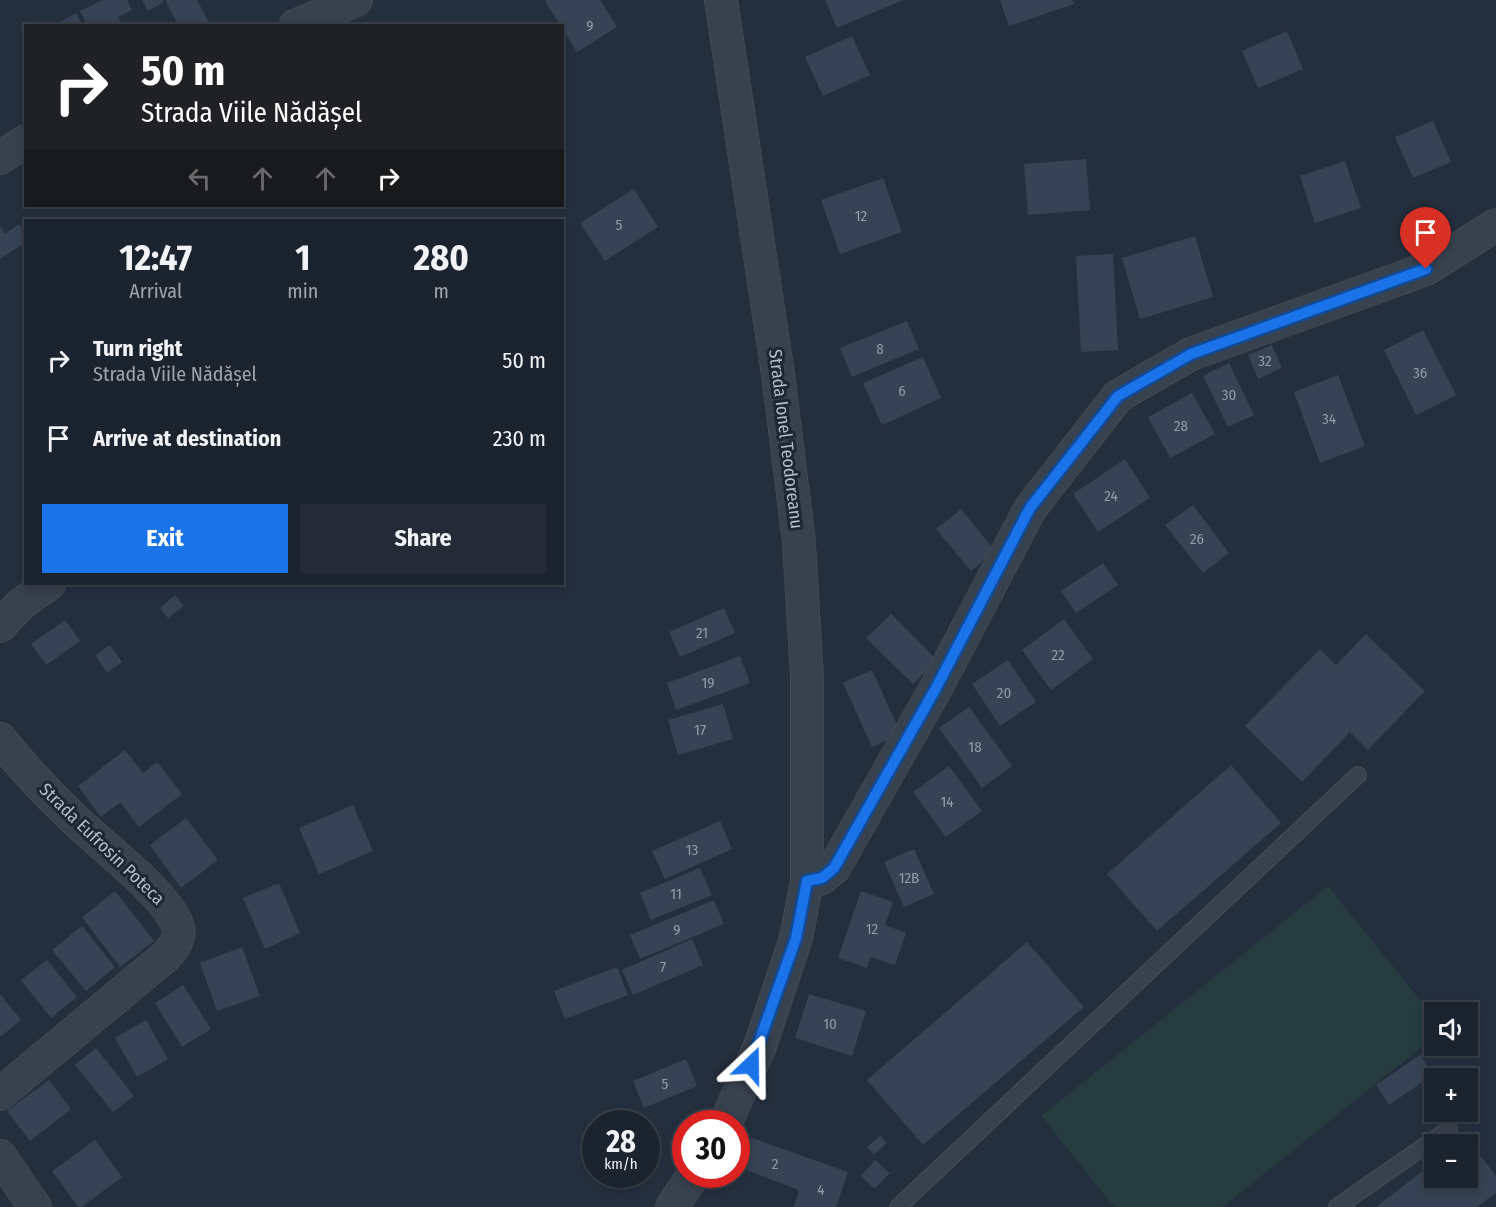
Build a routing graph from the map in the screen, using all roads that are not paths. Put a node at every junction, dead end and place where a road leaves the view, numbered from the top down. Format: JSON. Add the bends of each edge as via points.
{"nodes":[{"id":1,"x":356,"y":0,"type":"edge"},
{"id":2,"x":721,"y":0,"type":"edge"},
{"id":3,"x":300,"y":24,"type":"edge"},
{"id":4,"x":24,"y":142,"type":"edge"},
{"id":5,"x":0,"y":158,"type":"edge"},
{"id":6,"x":1496,"y":225,"type":"edge"},
{"id":7,"x":48,"y":585,"type":"edge"},
{"id":8,"x":0,"y":626,"type":"edge"},
{"id":9,"x":0,"y":739,"type":"edge"},
{"id":10,"x":1358,"y":775,"type":"dead end"},
{"id":11,"x":807,"y":881,"type":"junction"},
{"id":12,"x":0,"y":1094,"type":"edge"},
{"id":13,"x":731,"y":1110,"type":"edge"},
{"id":14,"x":1449,"y":1128,"type":"dead end"},
{"id":15,"x":0,"y":1156,"type":"edge"},
{"id":16,"x":685,"y":1188,"type":"edge"},
{"id":17,"x":35,"y":1207,"type":"edge"},
{"id":18,"x":672,"y":1207,"type":"edge"},
{"id":19,"x":898,"y":1207,"type":"edge"},
{"id":20,"x":1338,"y":1207,"type":"edge"}],
"edges":[{"from":1,"to":3,"type":"street"},
{"from":2,"to":11,"type":"street","name":"Strada Ionel Teodoreanu","via":[[759,236],[799,542],[807,678]]},
{"from":4,"to":5,"type":"street"},
{"from":6,"to":11,"type":"street","via":[[1426,269],[1191,354],[1118,396],[1030,508],[936,688],[834,868],[822,878]]},
{"from":7,"to":8,"type":"street"},
{"from":9,"to":12,"type":"street","name":"Strada Eufrosin Poteca","via":[[68,814],[149,888],[169,910],[179,935],[166,956]]},
{"from":10,"to":19,"type":"lane"},
{"from":11,"to":13,"type":"street","name":"Strada Ionel Teodoreanu","via":[[796,938],[760,1046]]},
{"from":14,"to":20,"type":"lane"},
{"from":15,"to":17,"type":"street"},
{"from":16,"to":18,"type":"street"}]}
